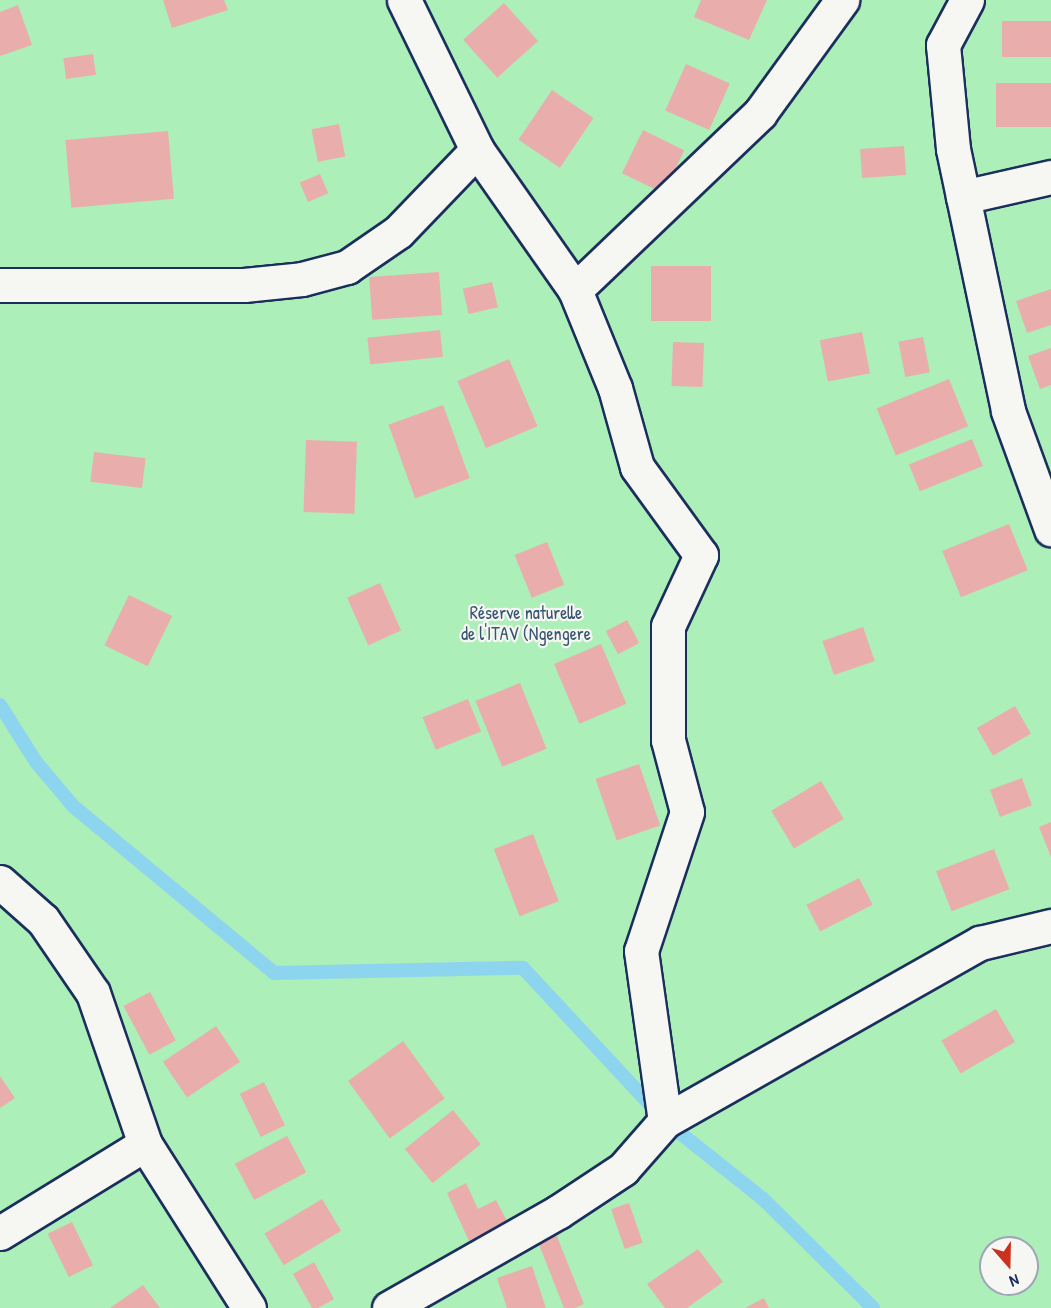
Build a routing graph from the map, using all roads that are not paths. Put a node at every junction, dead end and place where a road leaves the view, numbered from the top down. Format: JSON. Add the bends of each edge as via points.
{"nodes":[{"id":1,"x":404,"y":0,"type":"edge"},
{"id":2,"x":842,"y":0,"type":"edge"},
{"id":3,"x":967,"y":0,"type":"edge"},
{"id":4,"x":477,"y":150,"type":"junction"},
{"id":5,"x":1051,"y":177,"type":"edge"},
{"id":6,"x":963,"y":197,"type":"junction"},
{"id":7,"x":0,"y":285,"type":"edge"},
{"id":8,"x":575,"y":290,"type":"junction"},
{"id":9,"x":1050,"y":522,"type":"edge"},
{"id":10,"x":0,"y":882,"type":"edge"},
{"id":11,"x":1051,"y":926,"type":"edge"},
{"id":12,"x":665,"y":1121,"type":"junction"},
{"id":13,"x":145,"y":1144,"type":"junction"},
{"id":14,"x":0,"y":1233,"type":"edge"},
{"id":15,"x":249,"y":1308,"type":"edge"},
{"id":16,"x":389,"y":1308,"type":"edge"}],
"edges":[{"from":1,"to":4,"type":"street"},
{"from":2,"to":8,"type":"street","via":[[760,113]]},
{"from":3,"to":6,"type":"street","via":[[944,45],[953,149]]},
{"from":4,"to":7,"type":"street","via":[[398,232],[347,267],[302,279],[243,285]]},
{"from":4,"to":8,"type":"street"},
{"from":5,"to":6,"type":"street"},
{"from":6,"to":9,"type":"street","via":[[1008,411]]},
{"from":8,"to":12,"type":"street","via":[[615,388],[637,467],[701,555],[668,626],[668,740],[687,813],[641,951]]},
{"from":10,"to":13,"type":"street","via":[[43,920],[93,993]]},
{"from":11,"to":12,"type":"street","via":[[980,943]]},
{"from":12,"to":16,"type":"street","via":[[623,1169],[558,1212]]},
{"from":13,"to":14,"type":"street"},
{"from":13,"to":15,"type":"street"}]}
